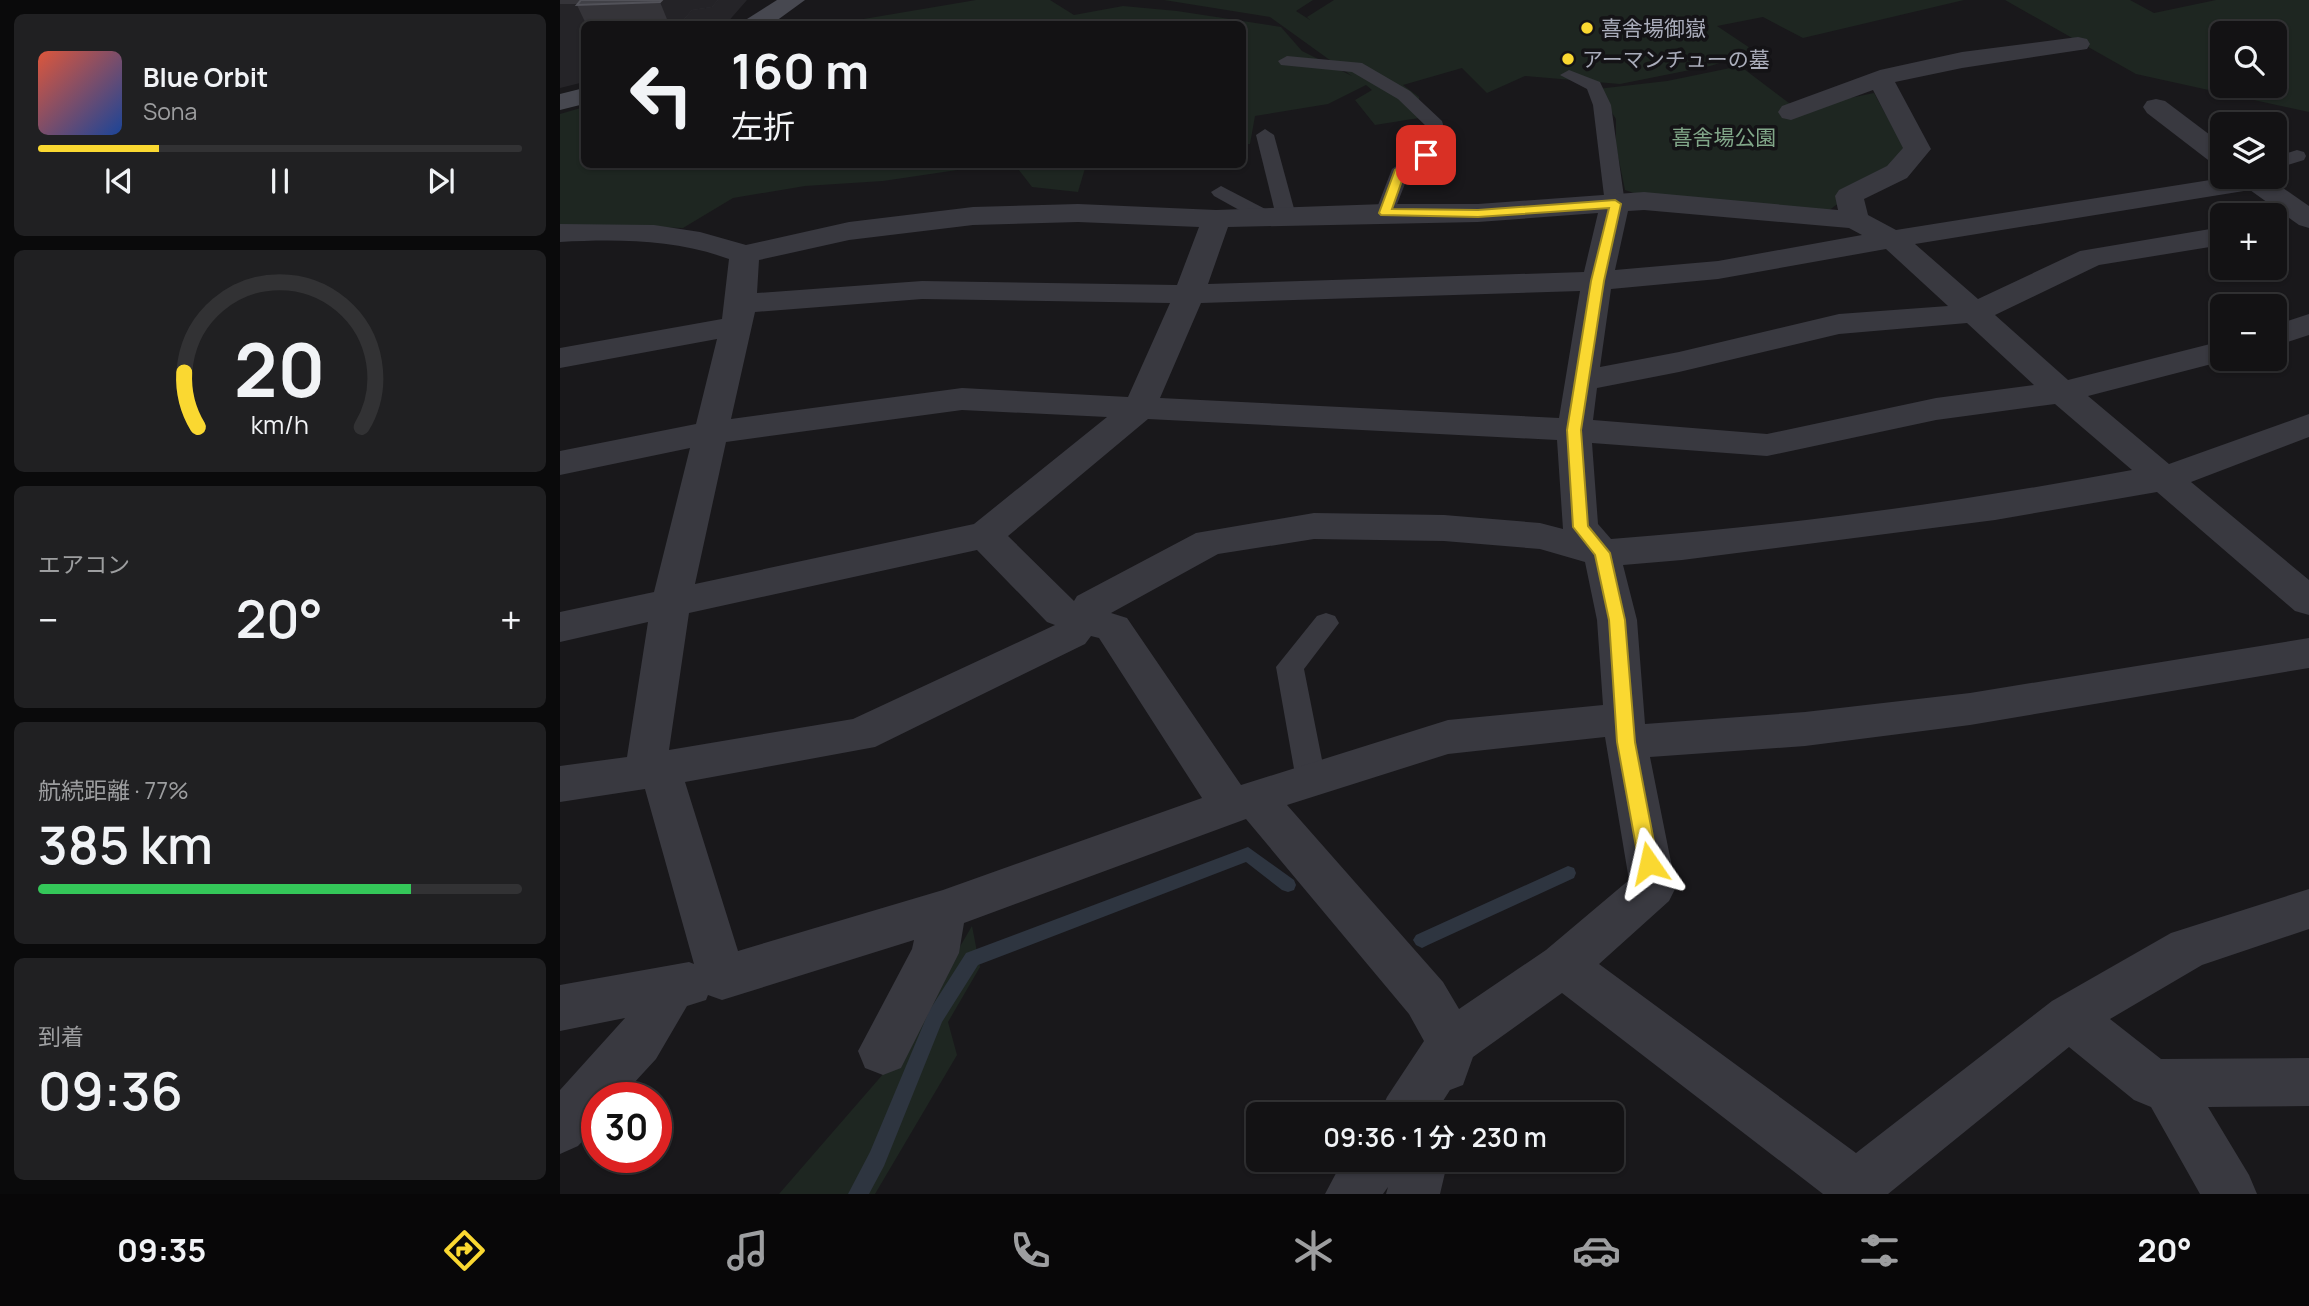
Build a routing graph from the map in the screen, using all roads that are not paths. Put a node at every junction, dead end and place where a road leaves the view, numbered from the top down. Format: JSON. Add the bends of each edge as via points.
{"nodes":[{"id":1,"x":793,"y":0,"type":"edge"},
{"id":2,"x":762,"y":21,"type":"edge"},
{"id":3,"x":2078,"y":44,"type":"dead end"},
{"id":4,"x":1287,"y":61,"type":"dead end"},
{"id":5,"x":1569,"y":75,"type":"dead end"},
{"id":6,"x":1881,"y":78,"type":"junction"},
{"id":7,"x":581,"y":97,"type":"edge"},
{"id":8,"x":560,"y":102,"type":"edge"},
{"id":9,"x":2156,"y":107,"type":"dead end"},
{"id":10,"x":1791,"y":112,"type":"dead end"},
{"id":11,"x":1265,"y":135,"type":"dead end"},
{"id":12,"x":2210,"y":148,"type":"edge"},
{"id":13,"x":2297,"y":156,"type":"dead end"},
{"id":14,"x":2287,"y":161,"type":"edge"},
{"id":15,"x":2210,"y":183,"type":"edge"},
{"id":16,"x":2276,"y":189,"type":"edge"},
{"id":17,"x":1615,"y":204,"type":"junction"},
{"id":18,"x":1219,"y":206,"type":"junction"},
{"id":19,"x":1385,"y":213,"type":"junction"},
{"id":20,"x":1276,"y":216,"type":"junction"},
{"id":21,"x":1855,"y":219,"type":"junction"},
{"id":22,"x":2309,"y":221,"type":"edge"},
{"id":23,"x":2287,"y":226,"type":"edge"},
{"id":24,"x":2210,"y":238,"type":"edge"},
{"id":25,"x":569,"y":241,"type":"edge"},
{"id":26,"x":1894,"y":241,"type":"junction"},
{"id":27,"x":744,"y":254,"type":"junction"},
{"id":28,"x":1597,"y":281,"type":"junction"},
{"id":29,"x":1189,"y":294,"type":"junction"},
{"id":30,"x":1975,"y":313,"type":"junction"},
{"id":31,"x":738,"y":315,"type":"junction"},
{"id":32,"x":2309,"y":324,"type":"edge"},
{"id":33,"x":2287,"y":332,"type":"edge"},
{"id":34,"x":2210,"y":354,"type":"edge"},
{"id":35,"x":560,"y":358,"type":"edge"},
{"id":36,"x":1582,"y":381,"type":"junction"},
{"id":37,"x":2062,"y":392,"type":"junction"},
{"id":38,"x":1139,"y":408,"type":"junction"},
{"id":39,"x":2309,"y":425,"type":"edge"},
{"id":40,"x":1574,"y":430,"type":"junction"},
{"id":41,"x":709,"y":433,"type":"junction"},
{"id":42,"x":560,"y":463,"type":"edge"},
{"id":43,"x":2164,"y":480,"type":"junction"},
{"id":44,"x":985,"y":535,"type":"junction"},
{"id":45,"x":1602,"y":553,"type":"junction"},
{"id":46,"x":2309,"y":601,"type":"edge"},
{"id":47,"x":671,"y":603,"type":"junction"},
{"id":48,"x":1082,"y":618,"type":"junction"},
{"id":49,"x":1326,"y":623,"type":"dead end"},
{"id":50,"x":560,"y":627,"type":"edge"},
{"id":51,"x":2309,"y":653,"type":"edge"},
{"id":52,"x":1625,"y":731,"type":"junction"},
{"id":53,"x":656,"y":771,"type":"junction"},
{"id":54,"x":1311,"y":780,"type":"junction"},
{"id":55,"x":560,"y":784,"type":"edge"},
{"id":56,"x":1243,"y":802,"type":"junction"},
{"id":57,"x":2309,"y":909,"type":"edge"},
{"id":58,"x":943,"y":910,"type":"junction"},
{"id":59,"x":1563,"y":965,"type":"junction"},
{"id":60,"x":722,"y":978,"type":"junction"},
{"id":61,"x":672,"y":988,"type":"junction"},
{"id":62,"x":560,"y":1008,"type":"edge"},
{"id":63,"x":2069,"y":1017,"type":"junction"},
{"id":64,"x":1451,"y":1043,"type":"junction"},
{"id":65,"x":883,"y":1051,"type":"dead end"},
{"id":66,"x":2309,"y":1082,"type":"edge"},
{"id":67,"x":2165,"y":1083,"type":"junction"},
{"id":68,"x":1413,"y":1102,"type":"edge"},
{"id":69,"x":1436,"y":1102,"type":"edge"},
{"id":70,"x":560,"y":1128,"type":"edge"},
{"id":71,"x":1367,"y":1172,"type":"edge"},
{"id":72,"x":1419,"y":1172,"type":"edge"},
{"id":73,"x":1858,"y":1191,"type":"edge"},
{"id":74,"x":1352,"y":1194,"type":"edge"},
{"id":75,"x":1413,"y":1194,"type":"edge"},
{"id":76,"x":2230,"y":1194,"type":"edge"}],
"edges":[{"from":1,"to":2,"type":"street"},
{"from":3,"to":6,"type":"street","via":[[1962,60]]},
{"from":4,"to":19,"type":"lane","via":[[1356,67],[1404,95],[1436,125],[1438,138],[1426,155],[1399,173]]},
{"from":5,"to":17,"type":"lane","via":[[1594,86],[1602,105]]},
{"from":6,"to":10,"type":"street"},
{"from":6,"to":21,"type":"street","via":[[1917,149],[1897,172],[1849,196]]},
{"from":7,"to":8,"type":"street"},
{"from":9,"to":12,"type":"street"},
{"from":11,"to":20,"type":"lane"},
{"from":13,"to":14,"type":"lane"},
{"from":15,"to":26,"type":"street"},
{"from":16,"to":22,"type":"street"},
{"from":17,"to":19,"type":"street","via":[[1478,213]]},
{"from":17,"to":21,"type":"street","via":[[1644,201]]},
{"from":17,"to":28,"type":"street"},
{"from":18,"to":20,"type":"street"},
{"from":18,"to":27,"type":"street","via":[[972,216],[849,231]]},
{"from":18,"to":29,"type":"street"},
{"from":19,"to":20,"type":"street"},
{"from":21,"to":26,"type":"street"},
{"from":22,"to":23,"type":"street"},
{"from":24,"to":30,"type":"street","via":[[2091,257]]},
{"from":25,"to":27,"type":"street","via":[[672,234]]},
{"from":26,"to":28,"type":"street","via":[[1718,270]]},
{"from":26,"to":30,"type":"street"},
{"from":27,"to":31,"type":"street"},
{"from":28,"to":29,"type":"street"},
{"from":28,"to":36,"type":"street"},
{"from":29,"to":31,"type":"street","via":[[922,290]]},
{"from":29,"to":38,"type":"street"},
{"from":30,"to":36,"type":"street","via":[[1839,324]]},
{"from":30,"to":37,"type":"street"},
{"from":31,"to":35,"type":"street"},
{"from":31,"to":41,"type":"street"},
{"from":32,"to":33,"type":"street"},
{"from":34,"to":37,"type":"street"},
{"from":36,"to":40,"type":"street"},
{"from":37,"to":40,"type":"street","via":[[1936,409],[1767,445]]},
{"from":37,"to":43,"type":"street"},
{"from":38,"to":40,"type":"street"},
{"from":38,"to":41,"type":"street","via":[[962,399]]},
{"from":38,"to":44,"type":"street"},
{"from":39,"to":43,"type":"street"},
{"from":40,"to":45,"type":"street","via":[[1580,527]]},
{"from":41,"to":42,"type":"street"},
{"from":41,"to":47,"type":"street"},
{"from":43,"to":45,"type":"street","via":[[1996,508]]},
{"from":43,"to":46,"type":"street"},
{"from":44,"to":47,"type":"street"},
{"from":44,"to":48,"type":"street","via":[[1061,612]]},
{"from":45,"to":48,"type":"street","via":[[1540,536],[1444,528],[1314,526],[1209,542],[1091,606]]},
{"from":45,"to":52,"type":"street","via":[[1617,620]]},
{"from":47,"to":50,"type":"street"},
{"from":47,"to":53,"type":"street","via":[[647,754]]},
{"from":48,"to":53,"type":"street","via":[[1071,634],[860,735]]},
{"from":48,"to":56,"type":"street","via":[[1114,628]]},
{"from":49,"to":54,"type":"lane","via":[[1290,667]]},
{"from":51,"to":52,"type":"street","via":[[1970,709],[1805,729]]},
{"from":52,"to":54,"type":"street","via":[[1448,737]]},
{"from":52,"to":59,"type":"street","via":[[1653,887]]},
{"from":53,"to":55,"type":"street"},
{"from":53,"to":60,"type":"street","via":[[666,787]]},
{"from":54,"to":56,"type":"street"},
{"from":56,"to":58,"type":"street"},
{"from":56,"to":64,"type":"street","via":[[1426,998]]},
{"from":57,"to":63,"type":"street","via":[[2188,948]]},
{"from":58,"to":60,"type":"street"},
{"from":58,"to":65,"type":"street","via":[[935,953]]},
{"from":59,"to":64,"type":"street"},
{"from":59,"to":73,"type":"street"},
{"from":60,"to":61,"type":"street"},
{"from":61,"to":62,"type":"street"},
{"from":61,"to":70,"type":"street","via":[[638,1042]]},
{"from":63,"to":67,"type":"street","via":[[2152,1083]]},
{"from":63,"to":73,"type":"street"},
{"from":64,"to":68,"type":"street"},
{"from":64,"to":69,"type":"street"},
{"from":66,"to":67,"type":"street"},
{"from":67,"to":76,"type":"street"},
{"from":71,"to":74,"type":"street"},
{"from":72,"to":75,"type":"street"}]}
